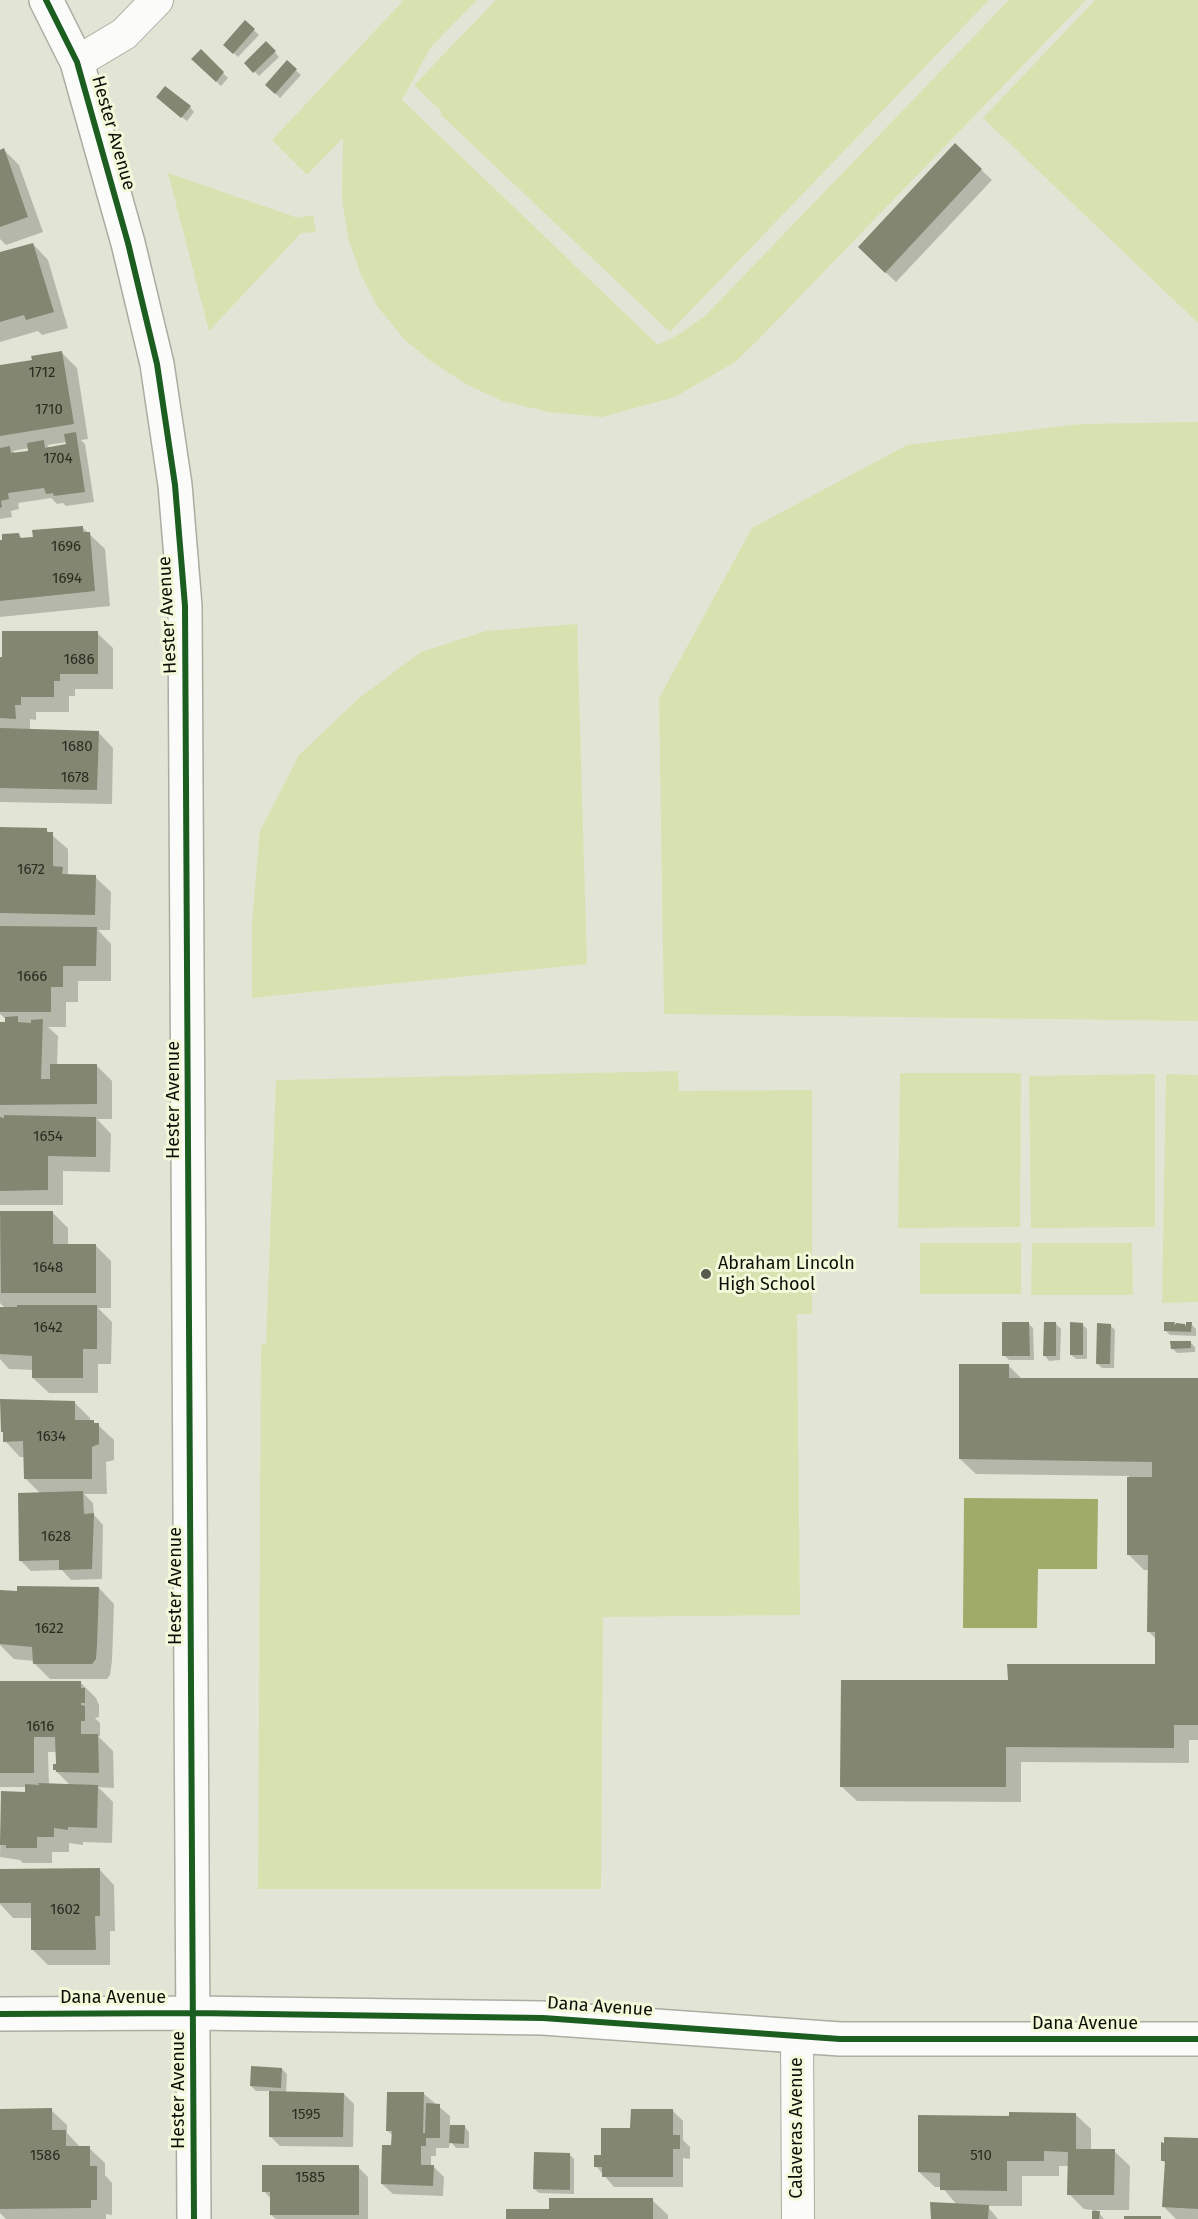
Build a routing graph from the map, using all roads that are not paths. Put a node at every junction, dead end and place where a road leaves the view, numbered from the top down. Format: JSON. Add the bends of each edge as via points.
{"nodes":[{"id":1,"x":46,"y":0,"type":"edge"},
{"id":2,"x":157,"y":0,"type":"edge"},
{"id":3,"x":77,"y":62,"type":"junction"},
{"id":4,"x":194,"y":2013,"type":"junction"},
{"id":5,"x":0,"y":2014,"type":"edge"},
{"id":6,"x":797,"y":2036,"type":"junction"},
{"id":7,"x":1198,"y":2039,"type":"edge"},
{"id":8,"x":194,"y":2219,"type":"edge"},
{"id":9,"x":798,"y":2219,"type":"edge"}],
"edges":[{"from":1,"to":3,"type":"street","name":"Hester Avenue"},
{"from":2,"to":3,"type":"street","via":[[124,34]]},
{"from":3,"to":4,"type":"street","name":"Hester Avenue","via":[[157,364],[175,485],[185,606]]},
{"from":4,"to":5,"type":"street","name":"Dana Avenue"},
{"from":4,"to":6,"type":"street","name":"Dana Avenue","via":[[543,2018]]},
{"from":4,"to":8,"type":"street","name":"Hester Avenue"},
{"from":6,"to":7,"type":"street","name":"Dana Avenue"},
{"from":6,"to":9,"type":"street","name":"Calaveras Avenue"}]}
